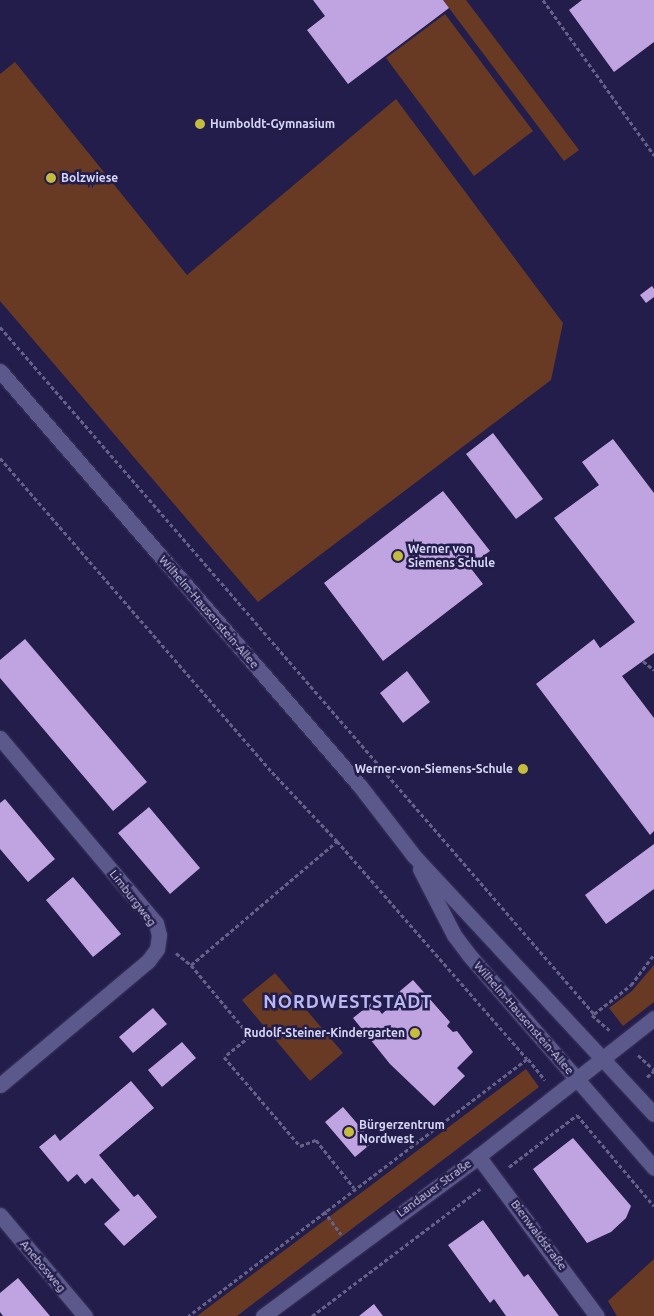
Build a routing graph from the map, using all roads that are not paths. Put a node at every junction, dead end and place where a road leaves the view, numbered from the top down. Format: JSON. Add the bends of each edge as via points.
{"nodes":[{"id":1,"x":0,"y":371,"type":"edge"},
{"id":2,"x":0,"y":738,"type":"edge"},
{"id":3,"x":414,"y":856,"type":"junction"},
{"id":4,"x":654,"y":1018,"type":"edge"},
{"id":5,"x":604,"y":1058,"type":"junction"},
{"id":6,"x":577,"y":1079,"type":"junction"},
{"id":7,"x":0,"y":1085,"type":"edge"},
{"id":8,"x":654,"y":1114,"type":"edge"},
{"id":9,"x":478,"y":1156,"type":"junction"},
{"id":10,"x":654,"y":1168,"type":"edge"},
{"id":11,"x":0,"y":1215,"type":"edge"},
{"id":12,"x":85,"y":1316,"type":"edge"},
{"id":13,"x":263,"y":1316,"type":"edge"},
{"id":14,"x":597,"y":1316,"type":"edge"}],
"edges":[{"from":1,"to":3,"type":"street","name":"Wilhelm-Hausenstein-Allee","via":[[360,786]]},
{"from":2,"to":7,"type":"street","name":"Limburgweg","via":[[156,923],[159,936],[157,949],[148,961]]},
{"from":3,"to":5,"type":"street","name":"Wilhelm-Hausenstein-Allee"},
{"from":3,"to":6,"type":"street","name":"Wilhelm-Hausenstein-Allee","via":[[454,935]]},
{"from":4,"to":5,"type":"street","name":"Landauer Straße"},
{"from":5,"to":6,"type":"street","name":"Landauer Straße"},
{"from":5,"to":8,"type":"street","name":"Wilhelm-Hausenstein-Allee"},
{"from":6,"to":9,"type":"street","name":"Landauer Straße"},
{"from":6,"to":10,"type":"street","name":"Wilhelm-Hausenstein-Allee"},
{"from":9,"to":13,"type":"street","name":"Landauer Straße"},
{"from":9,"to":14,"type":"street","name":"Bienwaldstraße"},
{"from":11,"to":12,"type":"street","name":"Anebosweg"}]}
